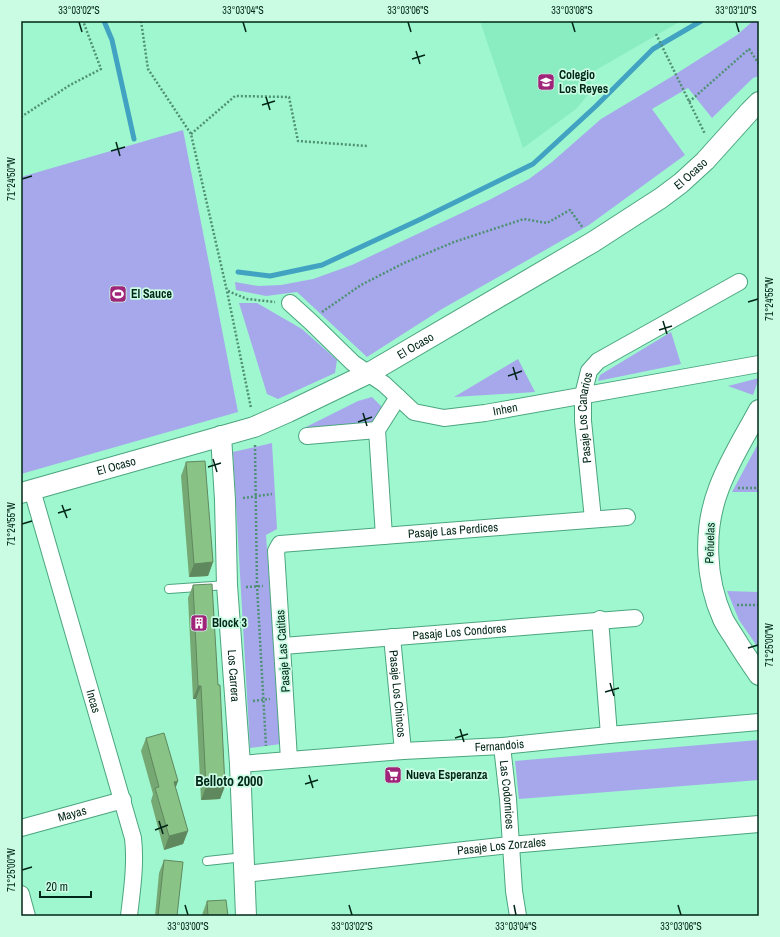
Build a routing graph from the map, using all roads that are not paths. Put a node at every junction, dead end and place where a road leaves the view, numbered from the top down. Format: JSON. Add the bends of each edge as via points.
{"nodes":[{"id":1,"x":759,"y":102,"type":"edge"},
{"id":2,"x":739,"y":282,"type":"dead end"},
{"id":3,"x":290,"y":303,"type":"road end"},
{"id":4,"x":759,"y":364,"type":"edge"},
{"id":5,"x":368,"y":373,"type":"junction"},
{"id":6,"x":583,"y":395,"type":"junction"},
{"id":7,"x":398,"y":397,"type":"junction"},
{"id":8,"x":759,"y":410,"type":"edge"},
{"id":9,"x":377,"y":430,"type":"junction"},
{"id":10,"x":221,"y":436,"type":"junction"},
{"id":11,"x":307,"y":436,"type":"dead end"},
{"id":12,"x":27,"y":491,"type":"edge"},
{"id":13,"x":627,"y":517,"type":"dead end"},
{"id":14,"x":593,"y":519,"type":"junction"},
{"id":15,"x":384,"y":536,"type":"junction"},
{"id":16,"x":280,"y":544,"type":"joint"},
{"id":17,"x":227,"y":587,"type":"junction"},
{"id":18,"x":169,"y":588,"type":"dead end"},
{"id":19,"x":635,"y":618,"type":"dead end"},
{"id":20,"x":600,"y":620,"type":"junction"},
{"id":21,"x":392,"y":637,"type":"junction"},
{"id":22,"x":283,"y":646,"type":"junction"},
{"id":23,"x":757,"y":667,"type":"edge"},
{"id":24,"x":759,"y":722,"type":"edge"},
{"id":25,"x":609,"y":735,"type":"junction"},
{"id":26,"x":502,"y":746,"type":"junction"},
{"id":27,"x":403,"y":751,"type":"junction"},
{"id":28,"x":290,"y":759,"type":"junction"},
{"id":29,"x":240,"y":764,"type":"junction"},
{"id":30,"x":123,"y":800,"type":"junction"},
{"id":31,"x":759,"y":824,"type":"edge"},
{"id":32,"x":21,"y":828,"type":"edge"},
{"id":33,"x":510,"y":845,"type":"junction"},
{"id":34,"x":207,"y":861,"type":"dead end"},
{"id":35,"x":244,"y":865,"type":"junction"},
{"id":36,"x":21,"y":894,"type":"edge"},
{"id":37,"x":27,"y":916,"type":"edge"},
{"id":38,"x":129,"y":916,"type":"edge"},
{"id":39,"x":246,"y":916,"type":"edge"},
{"id":40,"x":518,"y":916,"type":"edge"}],
"edges":[{"from":1,"to":5,"type":"street","name":"El Ocaso","via":[[705,161],[671,190],[593,242]]},
{"from":2,"to":6,"type":"street","name":"Pasaje Los Canarios","via":[[598,361],[589,371]]},
{"from":3,"to":5,"type":"street","name":"Inhen","via":[[353,363]]},
{"from":4,"to":6,"type":"street","name":"Inhen"},
{"from":5,"to":7,"type":"street","name":"Inhen"},
{"from":5,"to":10,"type":"street","name":"El Ocaso","via":[[288,412]]},
{"from":6,"to":7,"type":"street","name":"Inhen","via":[[444,418],[414,412]]},
{"from":6,"to":14,"type":"street","name":"Pasaje Los Canarios","via":[[583,421]]},
{"from":7,"to":9,"type":"street"},
{"from":8,"to":23,"type":"street","name":"Peñuelas","via":[[732,458],[717,492],[711,515],[708,560],[713,591],[723,619]]},
{"from":9,"to":11,"type":"street"},
{"from":9,"to":15,"type":"street"},
{"from":10,"to":12,"type":"street","name":"El Ocaso"},
{"from":10,"to":17,"type":"street","name":"Los Carrera"},
{"from":12,"to":30,"type":"street","name":"Incas"},
{"from":13,"to":14,"type":"street","name":"Pasaje Las Perdices"},
{"from":14,"to":15,"type":"street","name":"Pasaje Las Perdices"},
{"from":15,"to":16,"type":"street","name":"Pasaje Las Perdices"},
{"from":16,"to":22,"type":"street","name":"Pasaje Las Catitas","via":[[276,551]]},
{"from":17,"to":18,"type":"lane"},
{"from":17,"to":29,"type":"street","name":"Los Carrera"},
{"from":19,"to":20,"type":"street","name":"Pasaje Los Condores"},
{"from":20,"to":21,"type":"street","name":"Pasaje Los Condores"},
{"from":20,"to":25,"type":"street"},
{"from":21,"to":22,"type":"street","name":"Pasaje Los Condores"},
{"from":21,"to":27,"type":"street","name":"Pasaje Los Chincos"},
{"from":22,"to":28,"type":"street","name":"Pasaje Las Catitas"},
{"from":24,"to":25,"type":"street","name":"Fernandois"},
{"from":25,"to":26,"type":"street","name":"Fernandois"},
{"from":26,"to":27,"type":"street","name":"Fernandois"},
{"from":26,"to":33,"type":"street","name":"Las Codornices"},
{"from":27,"to":28,"type":"street","name":"Fernandois"},
{"from":28,"to":29,"type":"street","name":"Fernandois"},
{"from":29,"to":35,"type":"street","name":"Los Carrera"},
{"from":30,"to":32,"type":"street","name":"Mayas"},
{"from":30,"to":38,"type":"street","name":"Incas","via":[[135,852]]},
{"from":31,"to":33,"type":"street","name":"Pasaje Los Zorzales"},
{"from":33,"to":35,"type":"street","name":"Pasaje Los Zorzales"},
{"from":33,"to":40,"type":"street","name":"Las Codornices"},
{"from":34,"to":35,"type":"lane"},
{"from":35,"to":39,"type":"street","name":"Los Carrera"},
{"from":36,"to":37,"type":"street"}]}
